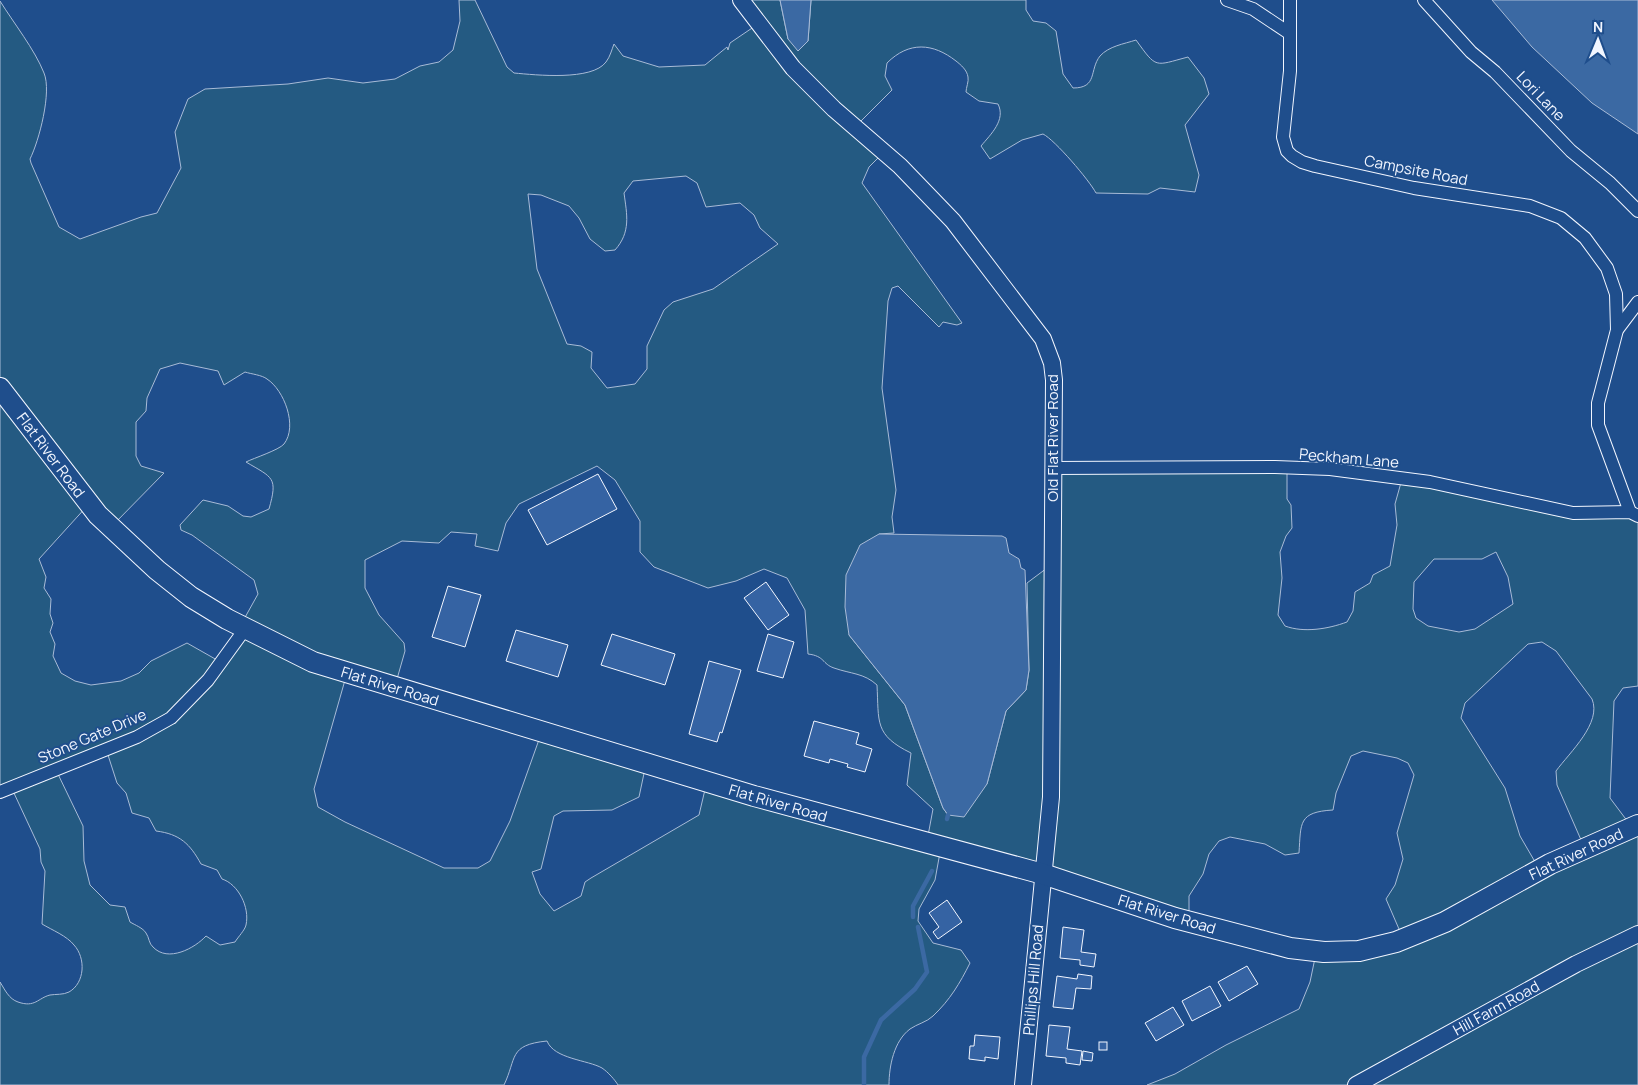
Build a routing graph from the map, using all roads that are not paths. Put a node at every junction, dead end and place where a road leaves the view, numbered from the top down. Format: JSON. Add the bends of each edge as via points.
{"nodes":[{"id":1,"x":741,"y":0,"type":"edge"},
{"id":2,"x":1227,"y":0,"type":"edge"},
{"id":3,"x":1290,"y":0,"type":"edge"},
{"id":4,"x":1424,"y":0,"type":"edge"},
{"id":5,"x":1289,"y":33,"type":"junction"},
{"id":6,"x":1638,"y":211,"type":"edge"},
{"id":7,"x":1638,"y":302,"type":"edge"},
{"id":8,"x":1617,"y":330,"type":"junction"},
{"id":9,"x":0,"y":388,"type":"edge"},
{"id":10,"x":1052,"y":468,"type":"junction"},
{"id":11,"x":1634,"y":514,"type":"edge"},
{"id":12,"x":245,"y":629,"type":"junction"},
{"id":13,"x":0,"y":792,"type":"edge"},
{"id":14,"x":1638,"y":825,"type":"edge"},
{"id":15,"x":1043,"y":874,"type":"junction"},
{"id":16,"x":1638,"y":934,"type":"edge"},
{"id":17,"x":1023,"y":1085,"type":"edge"},
{"id":18,"x":1356,"y":1085,"type":"edge"}],
"edges":[{"from":1,"to":10,"type":"street","name":"Old Flat River Road","via":[[793,68],[834,109],[900,166],[953,221],[1043,338],[1054,380]]},
{"from":2,"to":5,"type":"street","via":[[1253,9]]},
{"from":3,"to":5,"type":"street","name":"Campsite Road"},
{"from":4,"to":6,"type":"street","name":"Lori Lane","via":[[1471,52],[1495,72],[1571,151],[1610,182]]},
{"from":5,"to":8,"type":"street","name":"Campsite Road","via":[[1289,81],[1283,137],[1292,156],[1315,166],[1414,188],[1530,206],[1561,218],[1585,238],[1607,268],[1616,294]]},
{"from":7,"to":8,"type":"street"},
{"from":8,"to":11,"type":"street","via":[[1598,403],[1598,424]]},
{"from":9,"to":12,"type":"main road","name":"Flat River Road","via":[[83,498],[112,530],[191,597]]},
{"from":10,"to":11,"type":"street","name":"Peckham Lane","via":[[1330,469],[1430,482],[1573,513]]},
{"from":10,"to":15,"type":"street","name":"Old Flat River Road","via":[[1050,796]]},
{"from":12,"to":13,"type":"street","name":"Stone Gate Drive","via":[[208,680],[171,718],[137,738]]},
{"from":12,"to":15,"type":"main road","name":"Flat River Road","via":[[314,662],[355,676],[764,799]]},
{"from":14,"to":15,"type":"main road","name":"Flat River Road","via":[[1550,864],[1445,922],[1396,942],[1359,951],[1324,952],[1290,948],[1175,918]]},
{"from":15,"to":17,"type":"street","name":"Phillips Hill Road"},
{"from":16,"to":18,"type":"street","name":"Hill Farm Road","via":[[1576,964]]}]}
